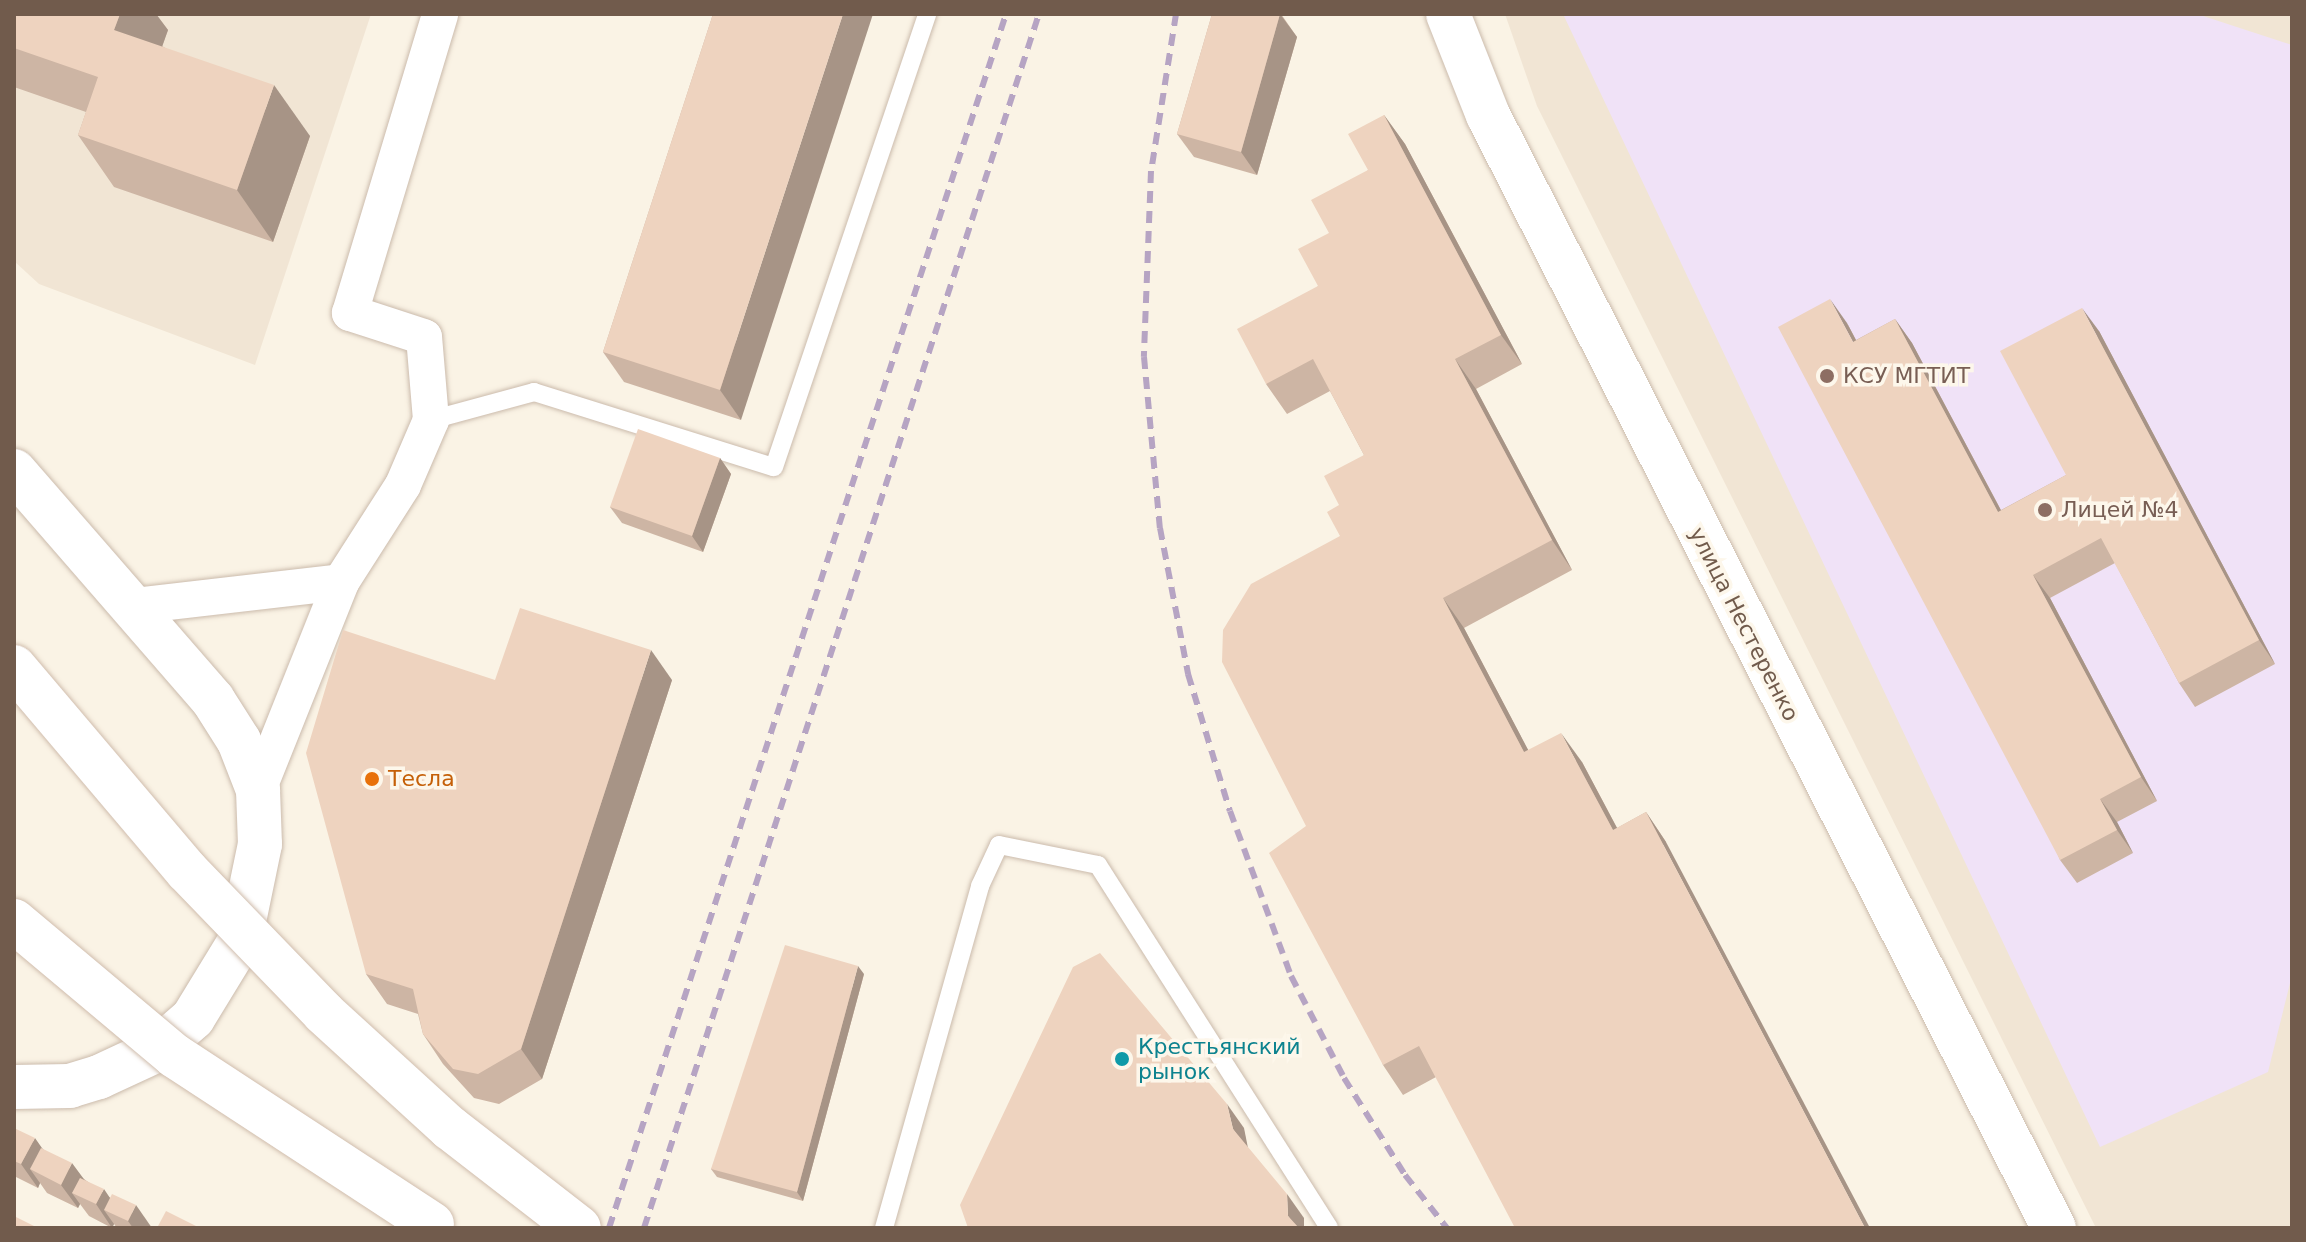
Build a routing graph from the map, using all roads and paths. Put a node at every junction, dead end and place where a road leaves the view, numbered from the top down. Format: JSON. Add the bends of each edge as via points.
{"nodes":[{"id":1,"x":440,"y":14,"type":"edge"},
{"id":2,"x":927,"y":14,"type":"edge"},
{"id":3,"x":1448,"y":14,"type":"edge"},
{"id":4,"x":431,"y":420,"type":"junction"},
{"id":5,"x":14,"y":471,"type":"edge"},
{"id":6,"x":341,"y":582,"type":"junction"},
{"id":7,"x":134,"y":606,"type":"junction"},
{"id":8,"x":14,"y":667,"type":"edge"},
{"id":9,"x":258,"y":790,"type":"junction"},
{"id":10,"x":14,"y":921,"type":"edge"},
{"id":11,"x":14,"y":1087,"type":"edge"},
{"id":12,"x":438,"y":1228,"type":"edge"},
{"id":13,"x":579,"y":1228,"type":"edge"},
{"id":14,"x":884,"y":1228,"type":"edge"},
{"id":15,"x":1329,"y":1228,"type":"edge"},
{"id":16,"x":2054,"y":1228,"type":"edge"}],
"edges":[{"from":1,"to":4,"type":"street","via":[[350,313],[424,337]]},
{"from":2,"to":4,"type":"lane","via":[[774,467],[534,392]]},
{"from":3,"to":16,"type":"main road","name":"улица Нестеренко","via":[[1488,115]]},
{"from":4,"to":6,"type":"street","via":[[390,508]]},
{"from":5,"to":7,"type":"main road"},
{"from":6,"to":7,"type":"street"},
{"from":6,"to":9,"type":"street"},
{"from":7,"to":9,"type":"main road","via":[[213,700],[239,741]]},
{"from":8,"to":13,"type":"main road","bridge":true,"via":[[187,871],[295,984],[450,1128]]},
{"from":9,"to":11,"type":"main road","via":[[260,844],[253,899],[240,941],[193,1018],[155,1051],[99,1077],[70,1086]]},
{"from":10,"to":12,"type":"main road","bridge":true,"via":[[175,1056]]},
{"from":14,"to":15,"type":"lane","via":[[980,886],[999,845],[1098,865]]}]}
